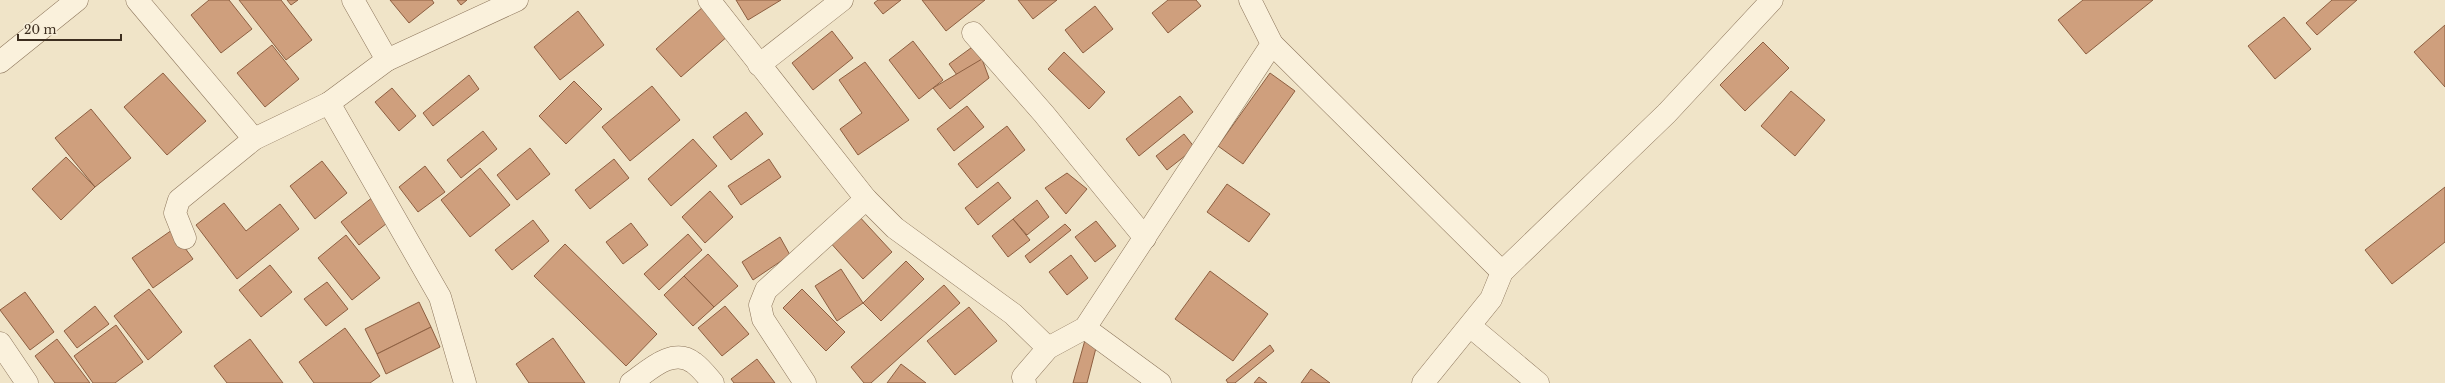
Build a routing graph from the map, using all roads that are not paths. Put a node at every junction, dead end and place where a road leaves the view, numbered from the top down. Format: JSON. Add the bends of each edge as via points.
{"nodes":[{"id":1,"x":77,"y":0,"type":"edge"},
{"id":2,"x":137,"y":0,"type":"edge"},
{"id":3,"x":353,"y":0,"type":"edge"},
{"id":4,"x":517,"y":0,"type":"edge"},
{"id":5,"x":709,"y":0,"type":"edge"},
{"id":6,"x":842,"y":0,"type":"edge"},
{"id":7,"x":1250,"y":0,"type":"edge"},
{"id":8,"x":1772,"y":0,"type":"edge"},
{"id":9,"x":973,"y":33,"type":"dead end"},
{"id":10,"x":1272,"y":44,"type":"junction"},
{"id":11,"x":387,"y":60,"type":"junction"},
{"id":12,"x":0,"y":62,"type":"edge"},
{"id":13,"x":759,"y":65,"type":"junction"},
{"id":14,"x":329,"y":103,"type":"junction"},
{"id":15,"x":254,"y":139,"type":"junction"},
{"id":16,"x":866,"y":199,"type":"junction"},
{"id":17,"x":185,"y":238,"type":"dead end"},
{"id":18,"x":1145,"y":238,"type":"junction"},
{"id":19,"x":1502,"y":272,"type":"junction"},
{"id":20,"x":1470,"y":326,"type":"junction"},
{"id":21,"x":1085,"y":328,"type":"junction"},
{"id":22,"x":0,"y":342,"type":"edge"},
{"id":23,"x":1048,"y":348,"type":"junction"},
{"id":24,"x":1020,"y":381,"type":"edge"},
{"id":25,"x":27,"y":383,"type":"edge"},
{"id":26,"x":465,"y":383,"type":"edge"},
{"id":27,"x":630,"y":383,"type":"edge"},
{"id":28,"x":713,"y":383,"type":"edge"},
{"id":29,"x":805,"y":383,"type":"edge"},
{"id":30,"x":1160,"y":383,"type":"edge"},
{"id":31,"x":1423,"y":383,"type":"edge"},
{"id":32,"x":1538,"y":383,"type":"edge"}],
"edges":[{"from":1,"to":12,"type":"street"},
{"from":2,"to":15,"type":"street"},
{"from":3,"to":11,"type":"street"},
{"from":4,"to":11,"type":"street"},
{"from":5,"to":13,"type":"street"},
{"from":6,"to":13,"type":"street"},
{"from":7,"to":10,"type":"street"},
{"from":8,"to":19,"type":"street","via":[[1667,113]]},
{"from":9,"to":18,"type":"street","via":[[1044,114]]},
{"from":10,"to":18,"type":"street"},
{"from":10,"to":19,"type":"street"},
{"from":11,"to":14,"type":"street"},
{"from":13,"to":16,"type":"street"},
{"from":14,"to":15,"type":"street"},
{"from":14,"to":26,"type":"street","via":[[440,297]]},
{"from":15,"to":17,"type":"street","via":[[179,200],[175,213]]},
{"from":16,"to":23,"type":"street","via":[[895,228],[1013,314]]},
{"from":16,"to":29,"type":"street","via":[[766,290],[760,305],[763,319]]},
{"from":18,"to":21,"type":"street"},
{"from":19,"to":20,"type":"street","via":[[1491,299]]},
{"from":20,"to":31,"type":"street"},
{"from":20,"to":32,"type":"street"},
{"from":21,"to":23,"type":"street"},
{"from":21,"to":30,"type":"street"},
{"from":22,"to":25,"type":"street"},
{"from":23,"to":24,"type":"street"},
{"from":27,"to":28,"type":"street","via":[[667,358],[680,356],[693,362]]}]}
